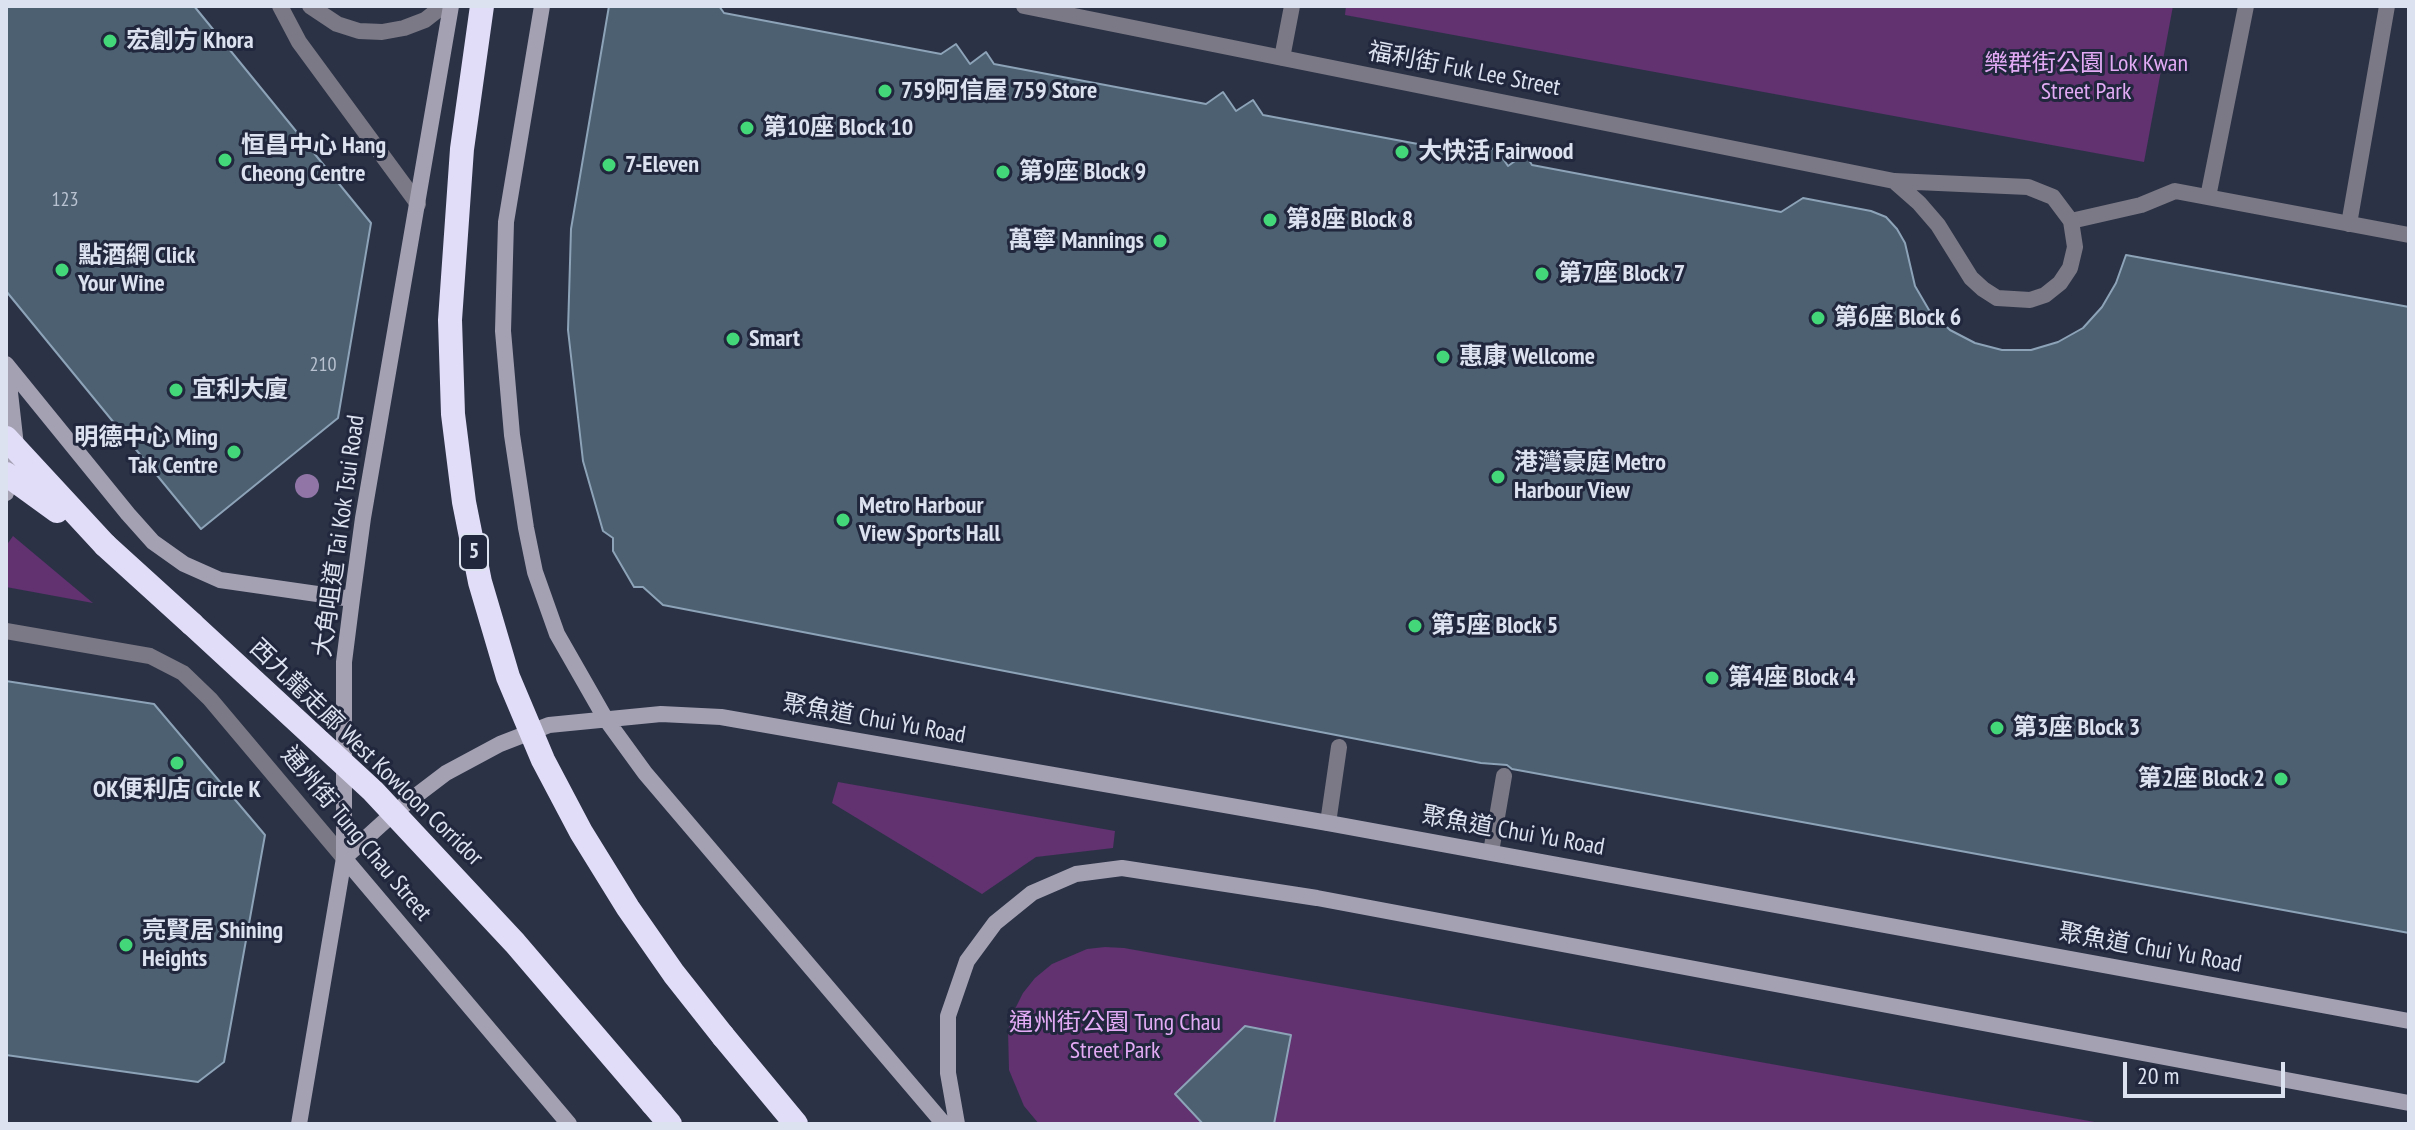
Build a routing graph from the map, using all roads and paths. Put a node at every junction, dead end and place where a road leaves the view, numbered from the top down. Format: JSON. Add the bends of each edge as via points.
{"nodes":[{"id":1,"x":280,"y":6,"type":"edge"},
{"id":2,"x":310,"y":6,"type":"edge"},
{"id":3,"x":443,"y":6,"type":"edge"},
{"id":4,"x":451,"y":6,"type":"edge"},
{"id":5,"x":482,"y":6,"type":"edge"},
{"id":6,"x":542,"y":6,"type":"edge"},
{"id":7,"x":1024,"y":6,"type":"edge"},
{"id":8,"x":1292,"y":6,"type":"edge"},
{"id":9,"x":2246,"y":6,"type":"edge"},
{"id":10,"x":2387,"y":6,"type":"edge"},
{"id":11,"x":1282,"y":58,"type":"junction"},
{"id":12,"x":1894,"y":181,"type":"junction"},
{"id":13,"x":2208,"y":197,"type":"junction"},
{"id":14,"x":418,"y":204,"type":"junction"},
{"id":15,"x":2071,"y":221,"type":"junction"},
{"id":16,"x":2349,"y":224,"type":"junction"},
{"id":17,"x":2409,"y":235,"type":"edge"},
{"id":18,"x":6,"y":364,"type":"edge"},
{"id":19,"x":6,"y":438,"type":"edge"},
{"id":20,"x":6,"y":474,"type":"edge"},
{"id":21,"x":6,"y":493,"type":"edge"},
{"id":22,"x":105,"y":545,"type":"junction"},
{"id":23,"x":352,"y":599,"type":"junction"},
{"id":24,"x":6,"y":631,"type":"edge"},
{"id":25,"x":605,"y":718,"type":"junction"},
{"id":26,"x":1339,"y":747,"type":"dead end"},
{"id":27,"x":1504,"y":776,"type":"dead end"},
{"id":28,"x":1328,"y":823,"type":"junction"},
{"id":29,"x":1491,"y":852,"type":"junction"},
{"id":30,"x":344,"y":858,"type":"junction"},
{"id":31,"x":2409,"y":1021,"type":"edge"},
{"id":32,"x":2409,"y":1103,"type":"edge"},
{"id":33,"x":299,"y":1124,"type":"edge"},
{"id":34,"x":569,"y":1124,"type":"edge"},
{"id":35,"x":670,"y":1124,"type":"edge"},
{"id":36,"x":796,"y":1124,"type":"edge"},
{"id":37,"x":944,"y":1124,"type":"edge"},
{"id":38,"x":957,"y":1124,"type":"edge"}],
"edges":[{"from":1,"to":14,"type":"street","via":[[299,42]]},
{"from":2,"to":3,"type":"street","via":[[337,24],[382,32],[425,20]]},
{"from":4,"to":14,"type":"main road","name":"大角咀道 Tai Kok Tsui Road"},
{"from":5,"to":36,"type":"highway","number":"5","bridge":true,"via":[[462,149],[450,320],[453,414],[480,582],[508,677],[581,832],[636,919]]},
{"from":6,"to":25,"type":"main road","via":[[506,222],[503,331],[512,435],[535,572],[557,634]]},
{"from":7,"to":11,"type":"street","name":"福利街 Fuk Lee Street"},
{"from":8,"to":11,"type":"street"},
{"from":9,"to":13,"type":"street"},
{"from":10,"to":16,"type":"street"},
{"from":11,"to":12,"type":"street","name":"福利街 Fuk Lee Street"},
{"from":12,"to":15,"type":"street","name":"福利街 Fuk Lee Street","via":[[2028,187],[2053,197]]},
{"from":12,"to":15,"type":"street","via":[[1938,225],[1971,278],[1997,298],[2030,300],[2060,283],[2074,257]]},
{"from":13,"to":15,"type":"street","via":[[2175,191],[2141,205]]},
{"from":13,"to":16,"type":"street"},
{"from":14,"to":23,"type":"main road","name":"大角咀道 Tai Kok Tsui Road"},
{"from":16,"to":17,"type":"street"},
{"from":18,"to":21,"type":"main road","via":[[16,446]]},
{"from":18,"to":23,"type":"main road","via":[[128,514],[153,542],[184,564],[220,580]]},
{"from":19,"to":22,"type":"highway","name":"西九龍走廊 West Kowloon Corridor","bridge":true},
{"from":20,"to":22,"type":"highway","bridge":true},
{"from":22,"to":35,"type":"highway","name":"西九龍走廊 West Kowloon Corridor","bridge":true,"via":[[373,791],[515,943]]},
{"from":23,"to":30,"type":"main road","name":"大角咀道 Tai Kok Tsui Road","via":[[344,662]]},
{"from":24,"to":30,"type":"street","name":"通州街 Tung Chau Street","via":[[150,656],[183,673]]},
{"from":25,"to":28,"type":"main road","name":"聚魚道 Chui Yu Road","via":[[721,717]]},
{"from":25,"to":30,"type":"main road","name":"聚魚道 Chui Yu Road","via":[[549,725],[500,744],[446,773]]},
{"from":25,"to":37,"type":"main road","via":[[645,773]]},
{"from":26,"to":28,"type":"street"},
{"from":27,"to":29,"type":"street"},
{"from":28,"to":29,"type":"main road","name":"聚魚道 Chui Yu Road"},
{"from":29,"to":31,"type":"main road","name":"聚魚道 Chui Yu Road"},
{"from":30,"to":33,"type":"main road","name":"大角咀道 Tai Kok Tsui Road"},
{"from":30,"to":34,"type":"main road","name":"通州街 Tung Chau Street"},
{"from":32,"to":38,"type":"main road","via":[[1333,901],[1122,868],[1076,874],[1032,893],[995,923],[967,961],[948,1016],[948,1073]]}]}
